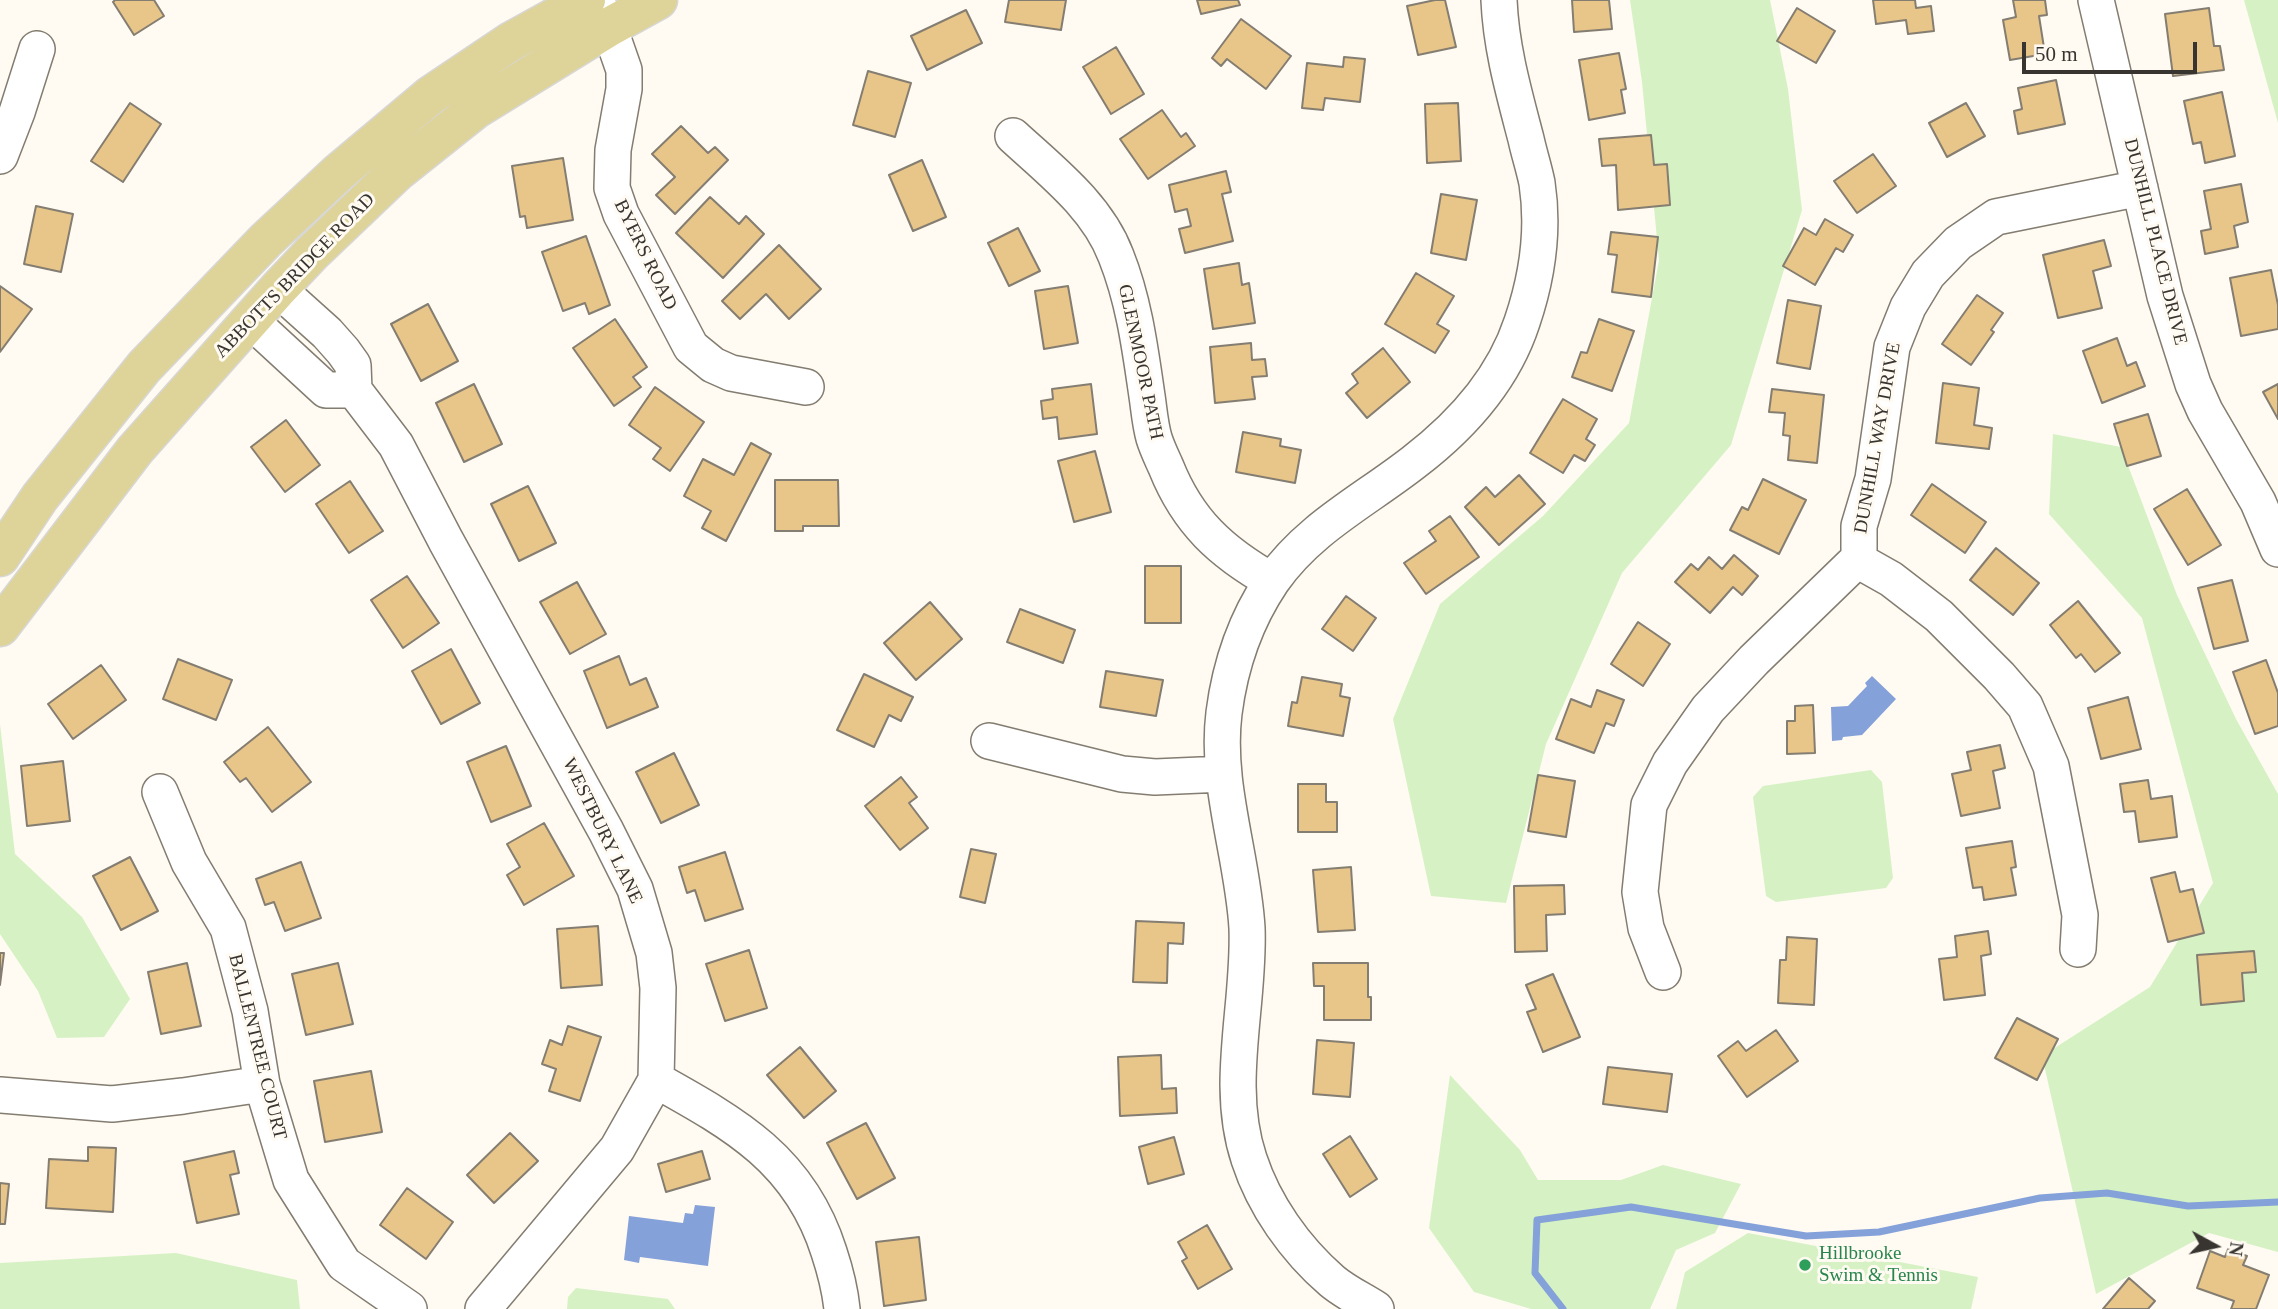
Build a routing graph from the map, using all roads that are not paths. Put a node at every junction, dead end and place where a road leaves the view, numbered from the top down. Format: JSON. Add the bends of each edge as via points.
{"nodes":[{"id":1,"x":658,"y":0,"type":"edge"},
{"id":2,"x":1499,"y":0,"type":"edge"},
{"id":3,"x":2096,"y":0,"type":"edge"},
{"id":4,"x":597,"y":9,"type":"edge"},
{"id":5,"x":37,"y":49,"type":"dead end"},
{"id":6,"x":1013,"y":136,"type":"dead end"},
{"id":7,"x":0,"y":156,"type":"edge"},
{"id":8,"x":2140,"y":188,"type":"junction"},
{"id":9,"x":278,"y":289,"type":"junction"},
{"id":10,"x":250,"y":320,"type":"junction"},
{"id":11,"x":806,"y":387,"type":"dead end"},
{"id":12,"x":354,"y":390,"type":"junction"},
{"id":13,"x":2268,"y":500,"type":"edge"},
{"id":14,"x":2278,"y":549,"type":"edge"},
{"id":15,"x":0,"y":557,"type":"edge"},
{"id":16,"x":1859,"y":561,"type":"junction"},
{"id":17,"x":1272,"y":581,"type":"junction"},
{"id":18,"x":0,"y":627,"type":"edge"},
{"id":19,"x":989,"y":741,"type":"dead end"},
{"id":20,"x":1224,"y":775,"type":"junction"},
{"id":21,"x":160,"y":792,"type":"dead end"},
{"id":22,"x":2078,"y":949,"type":"dead end"},
{"id":23,"x":1663,"y":972,"type":"dead end"},
{"id":24,"x":656,"y":1080,"type":"junction"},
{"id":25,"x":262,"y":1084,"type":"junction"},
{"id":26,"x":0,"y":1096,"type":"edge"},
{"id":27,"x":409,"y":1309,"type":"edge"},
{"id":28,"x":483,"y":1309,"type":"edge"},
{"id":29,"x":842,"y":1309,"type":"edge"},
{"id":30,"x":1376,"y":1309,"type":"edge"}],
"edges":[{"from":1,"to":4,"type":"main road","name":"ABBOTTS BRIDGE ROAD"},
{"from":2,"to":17,"type":"street","via":[[1508,71],[1537,183],[1540,228],[1536,272],[1521,325],[1495,379],[1458,425],[1413,464],[1320,528]]},
{"from":3,"to":8,"type":"street","name":"DUNHILL PLACE DRIVE"},
{"from":4,"to":9,"type":"main road","name":"ABBOTTS BRIDGE ROAD","via":[[397,172]]},
{"from":4,"to":11,"type":"street","name":"BYERS ROAD","via":[[624,70],[612,188],[621,214],[691,347],[731,373]]},
{"from":4,"to":15,"type":"main road","name":"ABBOTTS BRIDGE ROAD","via":[[510,42],[430,95],[338,173],[266,240],[144,367],[40,497]]},
{"from":5,"to":7,"type":"street"},
{"from":6,"to":17,"type":"street","name":"GLENMOOR PATH","via":[[1080,198],[1116,253],[1132,304],[1154,438],[1176,493],[1219,546]]},
{"from":8,"to":13,"type":"street","name":"DUNHILL PLACE DRIVE","via":[[2165,296],[2193,384],[2205,411]]},
{"from":8,"to":16,"type":"street","name":"DUNHILL WAY DRIVE","via":[[1996,217],[1958,243],[1928,274],[1892,347],[1873,479],[1859,526]]},
{"from":9,"to":10,"type":"main road","name":"ABBOTTS BRIDGE ROAD"},
{"from":9,"to":12,"type":"street","name":"WESTBURY LANE","via":[[343,351],[353,365]]},
{"from":10,"to":12,"type":"street","via":[[326,390]]},
{"from":10,"to":18,"type":"main road","name":"ABBOTTS BRIDGE ROAD","via":[[135,450]]},
{"from":12,"to":24,"type":"street","name":"WESTBURY LANE","via":[[396,445],[635,889],[654,953],[658,988]]},
{"from":13,"to":14,"type":"street","name":"DUNHILL PLACE DRIVE"},
{"from":16,"to":22,"type":"street","via":[[1939,616],[2025,706],[2051,766],[2080,915]]},
{"from":16,"to":23,"type":"street","name":"DUNHILL WAY DRIVE","via":[[1708,709],[1649,805],[1640,892],[1646,928]]},
{"from":17,"to":20,"type":"street","via":[[1248,622],[1231,671],[1223,718]]},
{"from":19,"to":20,"type":"street","via":[[1122,775]]},
{"from":20,"to":30,"type":"street","via":[[1247,929],[1238,1077],[1248,1155],[1290,1237],[1333,1282]]},
{"from":21,"to":25,"type":"street","name":"BALLENTREE COURT","via":[[190,862],[228,928],[250,1012]]},
{"from":24,"to":28,"type":"street","name":"WESTBURY LANE","via":[[617,1149]]},
{"from":24,"to":29,"type":"street","via":[[716,1114],[789,1174],[809,1202],[824,1236]]},
{"from":25,"to":26,"type":"street","via":[[112,1104]]},
{"from":25,"to":27,"type":"street","name":"BALLENTREE COURT","via":[[291,1180],[344,1264]]}]}
